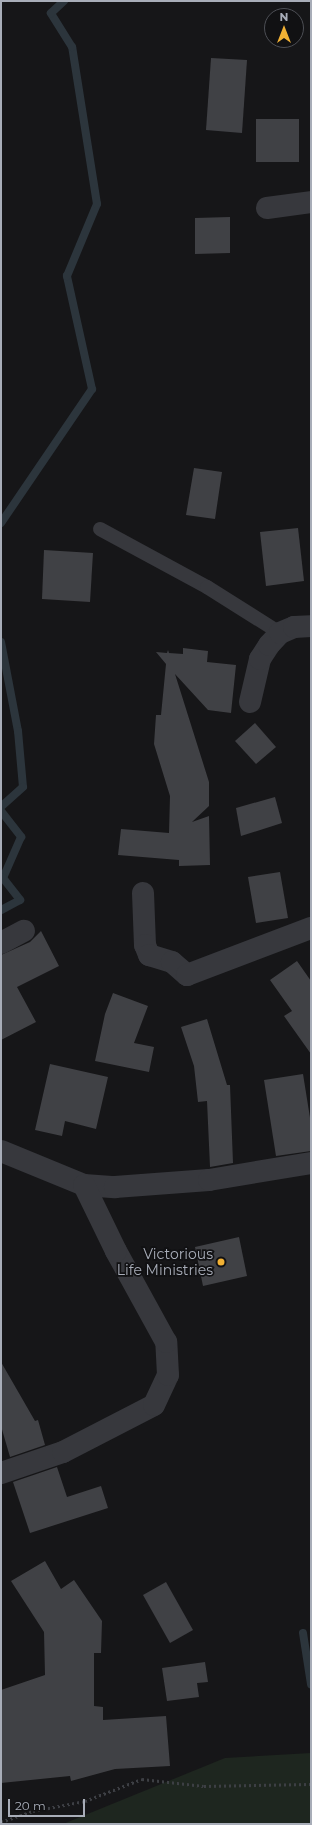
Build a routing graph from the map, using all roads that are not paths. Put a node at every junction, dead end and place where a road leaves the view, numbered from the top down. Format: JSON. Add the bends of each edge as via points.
{"nodes":[{"id":1,"x":311,"y":202,"type":"edge"},
{"id":2,"x":267,"y":208,"type":"dead end"},
{"id":3,"x":100,"y":529,"type":"dead end"},
{"id":4,"x":311,"y":626,"type":"edge"},
{"id":5,"x":280,"y":633,"type":"junction"},
{"id":6,"x":250,"y":702,"type":"dead end"},
{"id":7,"x":143,"y":892,"type":"dead end"},
{"id":8,"x":311,"y":928,"type":"edge"},
{"id":9,"x":24,"y":931,"type":"dead end"},
{"id":10,"x":1,"y":942,"type":"edge"},
{"id":11,"x":1,"y":1151,"type":"edge"},
{"id":12,"x":311,"y":1162,"type":"edge"},
{"id":13,"x":84,"y":1185,"type":"junction"},
{"id":14,"x":1,"y":1472,"type":"edge"}],
"edges":[{"from":1,"to":2,"type":"street"},
{"from":3,"to":5,"type":"lane","via":[[207,587]]},
{"from":4,"to":5,"type":"street","via":[[294,627]]},
{"from":5,"to":6,"type":"street","via":[[260,658]]},
{"from":7,"to":8,"type":"street","via":[[145,945],[149,955],[172,962],[187,976]]},
{"from":9,"to":10,"type":"street"},
{"from":11,"to":13,"type":"street"},
{"from":12,"to":13,"type":"street","via":[[210,1180],[161,1185],[115,1188]]},
{"from":13,"to":14,"type":"street","via":[[116,1251],[166,1342],[168,1374],[154,1405],[63,1452]]}]}
